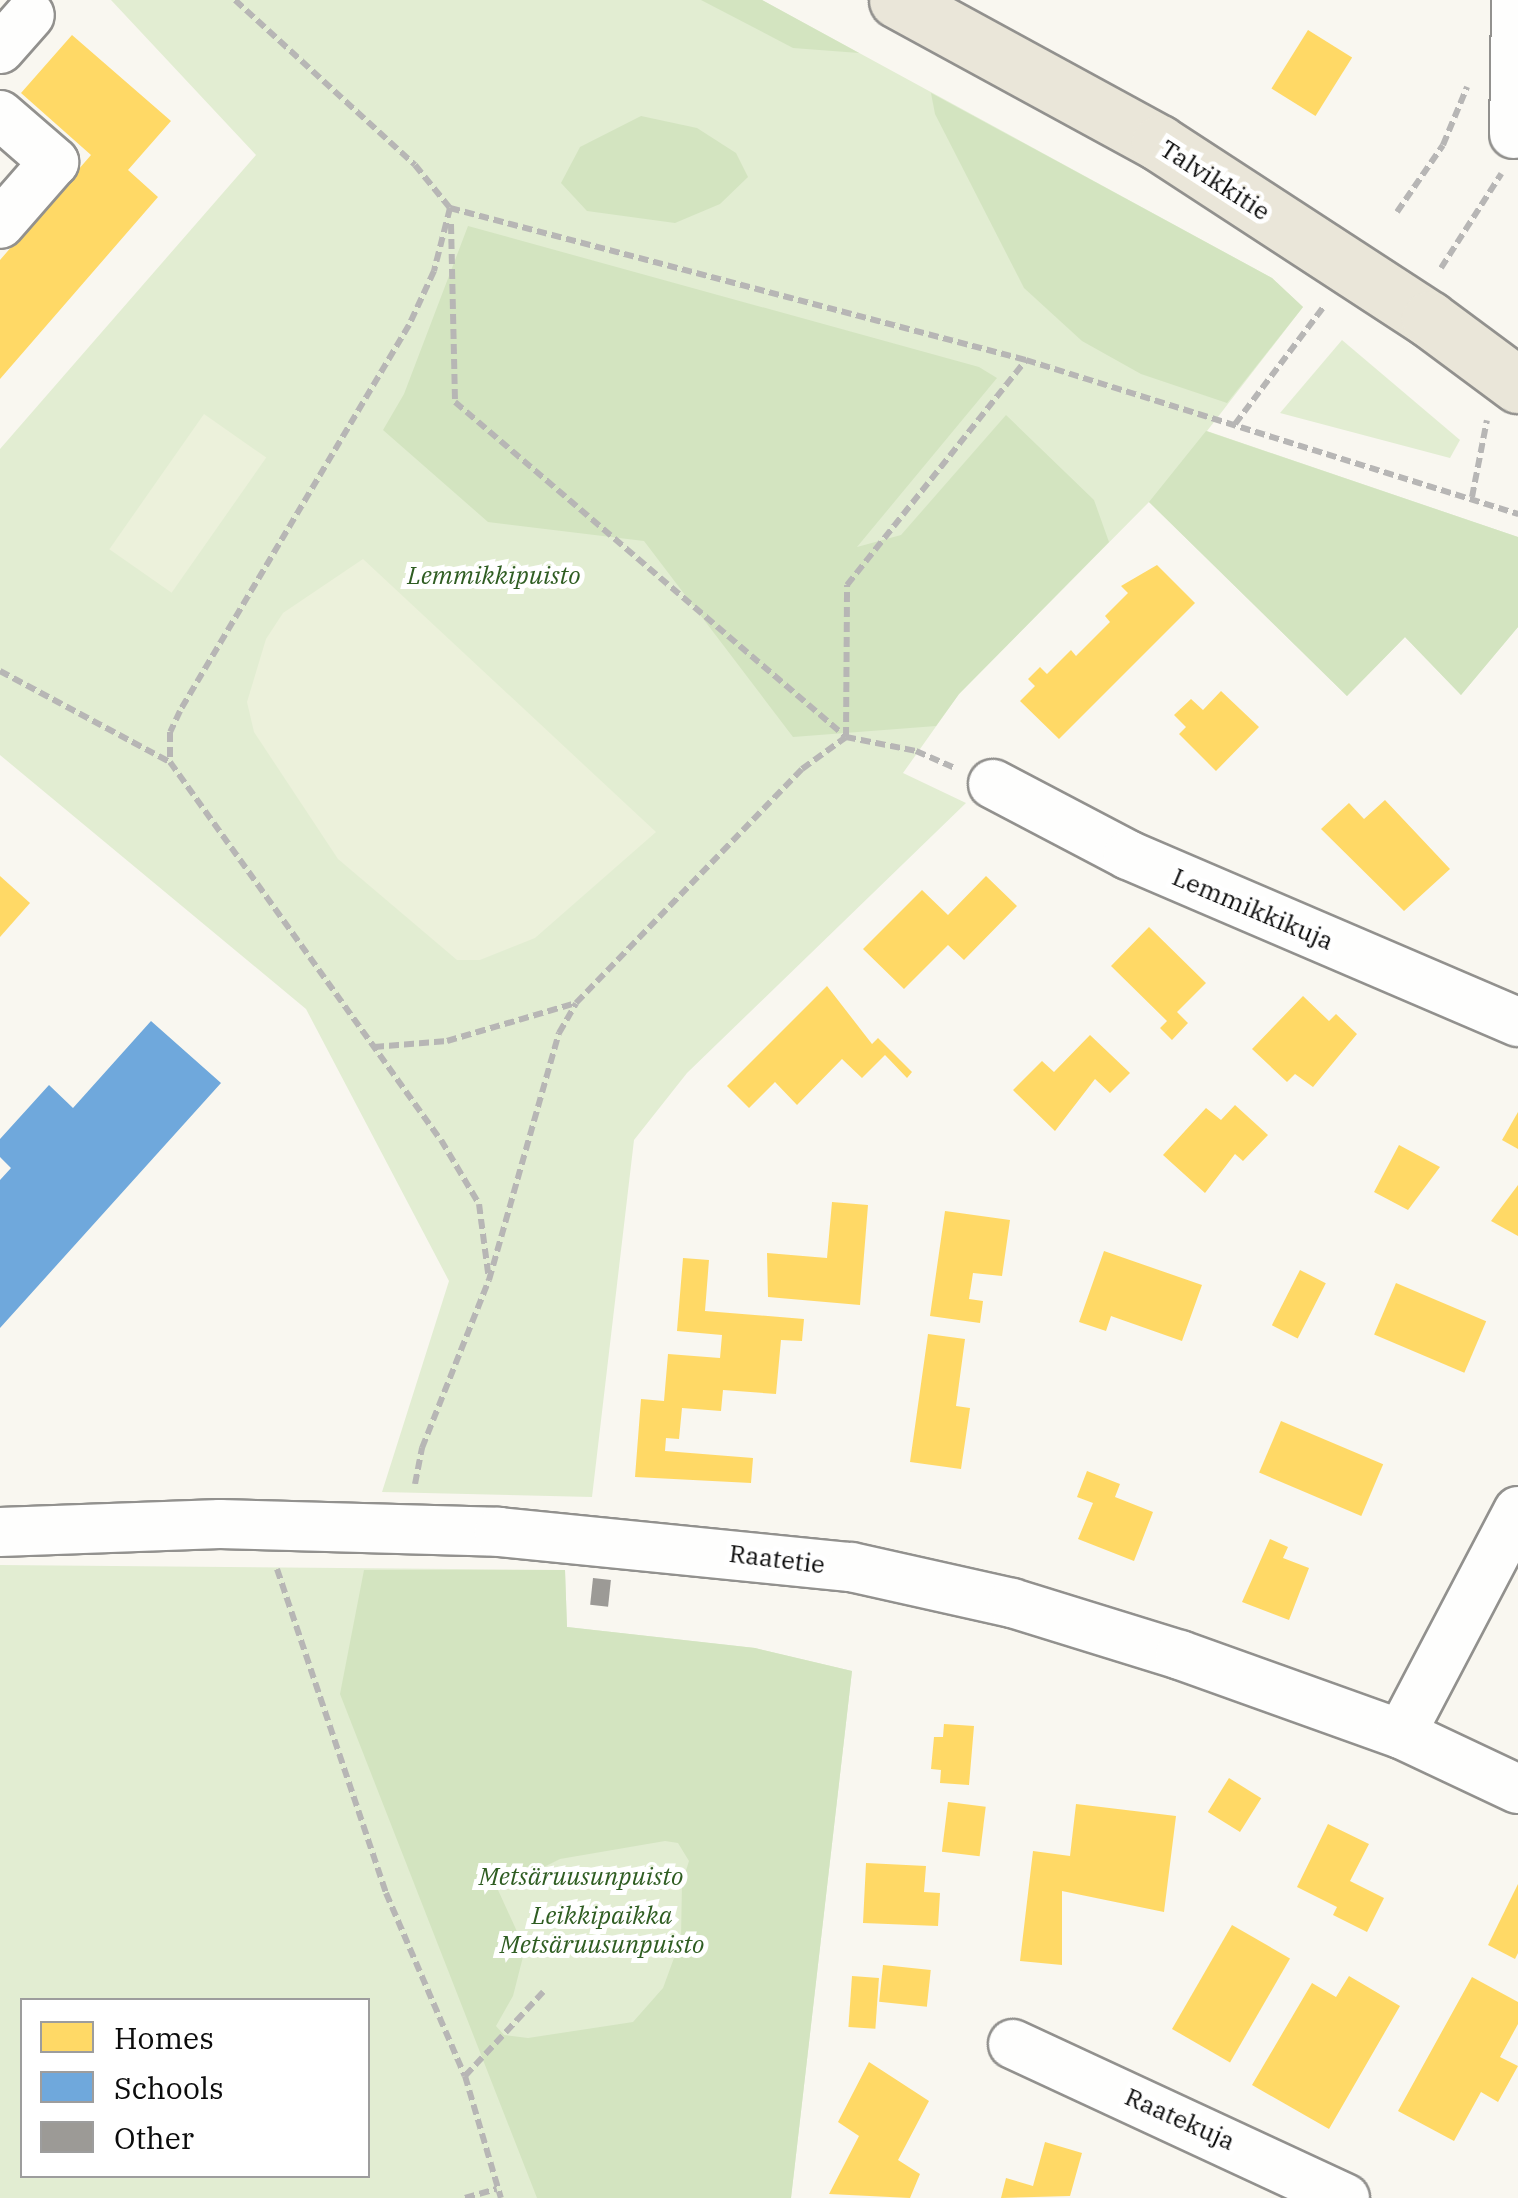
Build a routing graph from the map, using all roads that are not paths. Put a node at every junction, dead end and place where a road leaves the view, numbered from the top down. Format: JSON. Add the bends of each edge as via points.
{"nodes":[{"id":1,"x":896,"y":0,"type":"edge"},
{"id":2,"x":1516,"y":0,"type":"edge"},
{"id":3,"x":0,"y":115,"type":"edge"},
{"id":4,"x":1514,"y":134,"type":"road end"},
{"id":5,"x":0,"y":224,"type":"edge"},
{"id":6,"x":1503,"y":400,"type":"edge"},
{"id":7,"x":992,"y":784,"type":"road end"},
{"id":8,"x":1518,"y":1022,"type":"edge"},
{"id":9,"x":1518,"y":1511,"type":"edge"},
{"id":10,"x":0,"y":1532,"type":"edge"},
{"id":11,"x":1402,"y":1734,"type":"junction"},
{"id":12,"x":1518,"y":1790,"type":"edge"},
{"id":13,"x":1012,"y":2044,"type":"dead end"},
{"id":14,"x":1346,"y":2198,"type":"edge"}],
"edges":[{"from":1,"to":6,"type":"main road","name":"Talvikkitie","via":[[1159,143],[1429,319]]},
{"from":2,"to":4,"type":"street"},
{"from":3,"to":5,"type":"street","via":[[54,162]]},
{"from":7,"to":8,"type":"street","name":"Lemmikkikuja","via":[[1128,855]]},
{"from":9,"to":11,"type":"street"},
{"from":10,"to":11,"type":"street","name":"Raatetie","via":[[270,1526],[612,1539],[851,1567],[1012,1603]]},
{"from":11,"to":12,"type":"street","name":"Raatetie"},
{"from":13,"to":14,"type":"street","name":"Raatekuja"}]}
